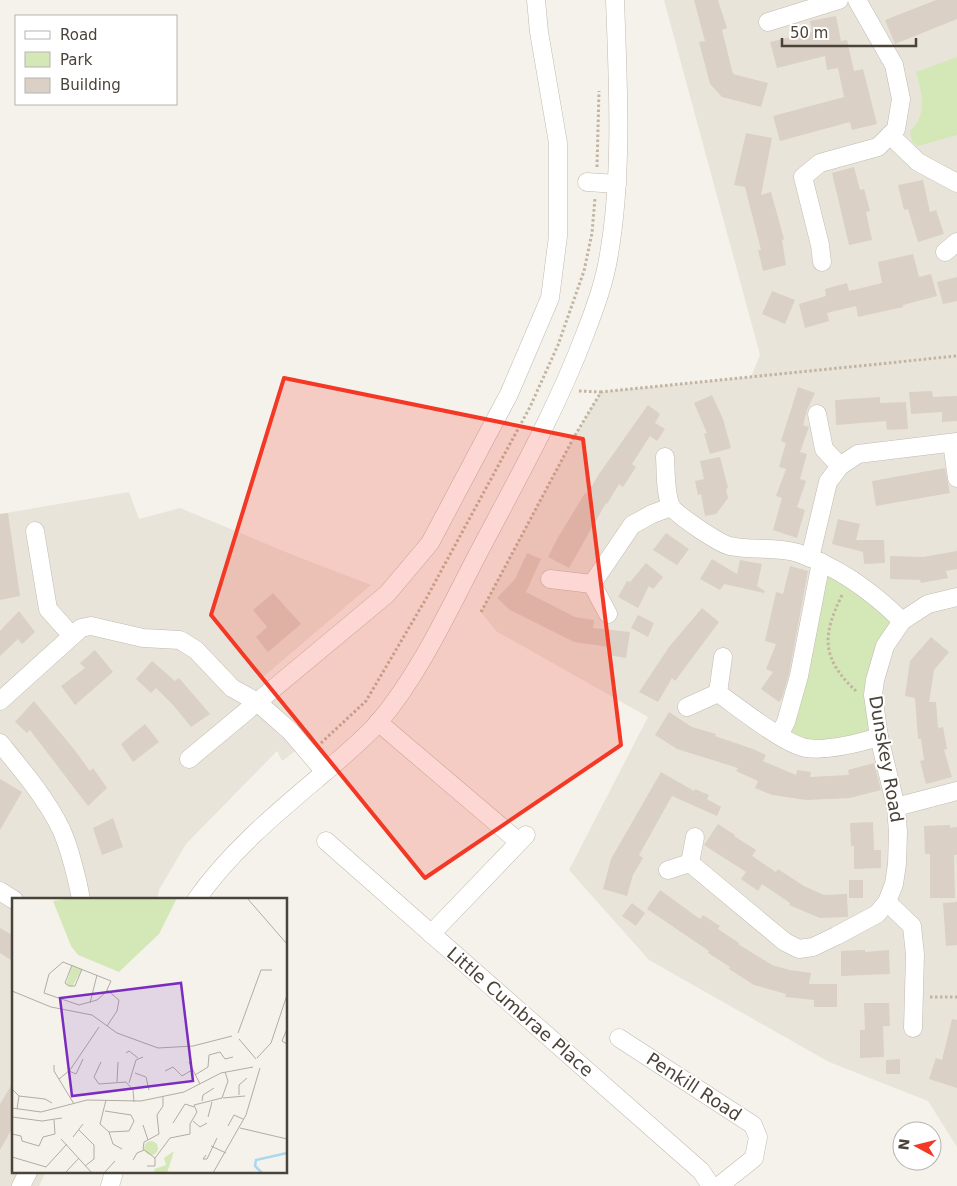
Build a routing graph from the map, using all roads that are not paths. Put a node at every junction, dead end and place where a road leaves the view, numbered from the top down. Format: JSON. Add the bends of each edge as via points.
{"nodes":[{"id":1,"x":536,"y":0,"type":"edge"},
{"id":2,"x":615,"y":0,"type":"edge"},
{"id":3,"x":839,"y":0,"type":"edge"},
{"id":4,"x":856,"y":0,"type":"edge"},
{"id":5,"x":768,"y":22,"type":"dead end"},
{"id":6,"x":890,"y":135,"type":"junction"},
{"id":7,"x":587,"y":182,"type":"dead end"},
{"id":8,"x":957,"y":183,"type":"edge"},
{"id":9,"x":617,"y":184,"type":"junction"},
{"id":10,"x":822,"y":262,"type":"dead end"},
{"id":11,"x":818,"y":414,"type":"dead end"},
{"id":12,"x":954,"y":442,"type":"edge"},
{"id":13,"x":665,"y":457,"type":"dead end"},
{"id":14,"x":840,"y":466,"type":"junction"},
{"id":15,"x":957,"y":478,"type":"edge"},
{"id":16,"x":671,"y":507,"type":"junction"},
{"id":17,"x":35,"y":531,"type":"dead end"},
{"id":18,"x":816,"y":560,"type":"junction"},
{"id":19,"x":550,"y":579,"type":"dead end"},
{"id":20,"x":592,"y":584,"type":"junction"},
{"id":21,"x":957,"y":597,"type":"edge"},
{"id":22,"x":608,"y":614,"type":"dead end"},
{"id":23,"x":902,"y":621,"type":"junction"},
{"id":24,"x":72,"y":636,"type":"junction"},
{"id":25,"x":723,"y":657,"type":"dead end"},
{"id":26,"x":718,"y":694,"type":"junction"},
{"id":27,"x":0,"y":701,"type":"edge"},
{"id":28,"x":257,"y":702,"type":"junction"},
{"id":29,"x":687,"y":707,"type":"dead end"},
{"id":30,"x":378,"y":722,"type":"junction"},
{"id":31,"x":779,"y":734,"type":"junction"},
{"id":32,"x":878,"y":737,"type":"junction"},
{"id":33,"x":0,"y":743,"type":"edge"},
{"id":34,"x":189,"y":759,"type":"dead end"},
{"id":35,"x":325,"y":772,"type":"junction"},
{"id":36,"x":957,"y":791,"type":"edge"},
{"id":37,"x":896,"y":807,"type":"junction"},
{"id":38,"x":695,"y":837,"type":"dead end"},
{"id":39,"x":326,"y":841,"type":"dead end"},
{"id":40,"x":690,"y":863,"type":"junction"},
{"id":41,"x":668,"y":870,"type":"dead end"},
{"id":42,"x":0,"y":891,"type":"edge"},
{"id":43,"x":81,"y":898,"type":"edge"},
{"id":44,"x":198,"y":898,"type":"edge"},
{"id":45,"x":12,"y":899,"type":"edge"},
{"id":46,"x":887,"y":902,"type":"junction"},
{"id":47,"x":431,"y":934,"type":"junction"},
{"id":48,"x":913,"y":1028,"type":"dead end"},
{"id":49,"x":618,"y":1038,"type":"dead end"},
{"id":50,"x":27,"y":1174,"type":"edge"},
{"id":51,"x":21,"y":1186,"type":"edge"},
{"id":52,"x":711,"y":1186,"type":"edge"},
{"id":53,"x":719,"y":1186,"type":"edge"}],
"edges":[{"from":1,"to":28,"type":"street","via":[[558,143],[558,236],[550,298],[509,394],[430,543],[387,594]]},
{"from":2,"to":9,"type":"street"},
{"from":3,"to":5,"type":"street"},
{"from":4,"to":6,"type":"street","via":[[894,65],[900,99],[896,129]]},
{"from":6,"to":8,"type":"street","via":[[918,162]]},
{"from":6,"to":10,"type":"street","via":[[878,147],[820,163],[803,177]]},
{"from":7,"to":9,"type":"street"},
{"from":9,"to":30,"type":"street","via":[[609,255],[596,305],[573,366],[546,425],[434,638]]},
{"from":11,"to":14,"type":"street","via":[[824,449]]},
{"from":12,"to":14,"type":"street","via":[[858,454]]},
{"from":12,"to":15,"type":"street"},
{"from":13,"to":16,"type":"street"},
{"from":14,"to":18,"type":"street","via":[[828,482]]},
{"from":16,"to":18,"type":"street","via":[[691,524],[729,546],[795,552]]},
{"from":16,"to":20,"type":"street","via":[[632,525]]},
{"from":17,"to":24,"type":"street","via":[[48,609]]},
{"from":18,"to":23,"type":"street","via":[[850,578]]},
{"from":18,"to":31,"type":"street","via":[[818,571],[810,628],[786,722]]},
{"from":19,"to":20,"type":"street"},
{"from":20,"to":22,"type":"street"},
{"from":21,"to":23,"type":"street","name":"Dunskey Road","via":[[928,604]]},
{"from":23,"to":32,"type":"street","name":"Dunskey Road","via":[[885,646],[875,680],[873,695]]},
{"from":24,"to":27,"type":"street"},
{"from":24,"to":28,"type":"street","via":[[81,628],[90,626],[143,638],[180,640],[196,650],[232,688]]},
{"from":25,"to":26,"type":"street"},
{"from":26,"to":29,"type":"street"},
{"from":26,"to":31,"type":"street"},
{"from":28,"to":34,"type":"street"},
{"from":28,"to":35,"type":"street","via":[[290,731]]},
{"from":30,"to":35,"type":"street"},
{"from":30,"to":47,"type":"street","via":[[522,839]]},
{"from":31,"to":32,"type":"street","via":[[806,748],[823,748]]},
{"from":32,"to":37,"type":"street","name":"Dunskey Road"},
{"from":33,"to":43,"type":"street","via":[[33,783],[61,829]]},
{"from":35,"to":44,"type":"street","via":[[242,844]]},
{"from":36,"to":37,"type":"street"},
{"from":37,"to":46,"type":"street","name":"Dunskey Road","via":[[897,864]]},
{"from":38,"to":40,"type":"street"},
{"from":39,"to":47,"type":"street","name":"Little Cumbrae Place"},
{"from":40,"to":41,"type":"street"},
{"from":40,"to":46,"type":"street","name":"Dunskey Road","via":[[785,942],[799,949],[813,947],[836,936],[877,914]]},
{"from":42,"to":45,"type":"street"},
{"from":46,"to":48,"type":"street","via":[[912,926],[915,955]]},
{"from":47,"to":52,"type":"street","name":"Little Cumbrae Place","via":[[700,1171]]},
{"from":49,"to":53,"type":"street","name":"Penkill Road","via":[[753,1125],[758,1137],[754,1158]]},
{"from":50,"to":51,"type":"street"}]}
